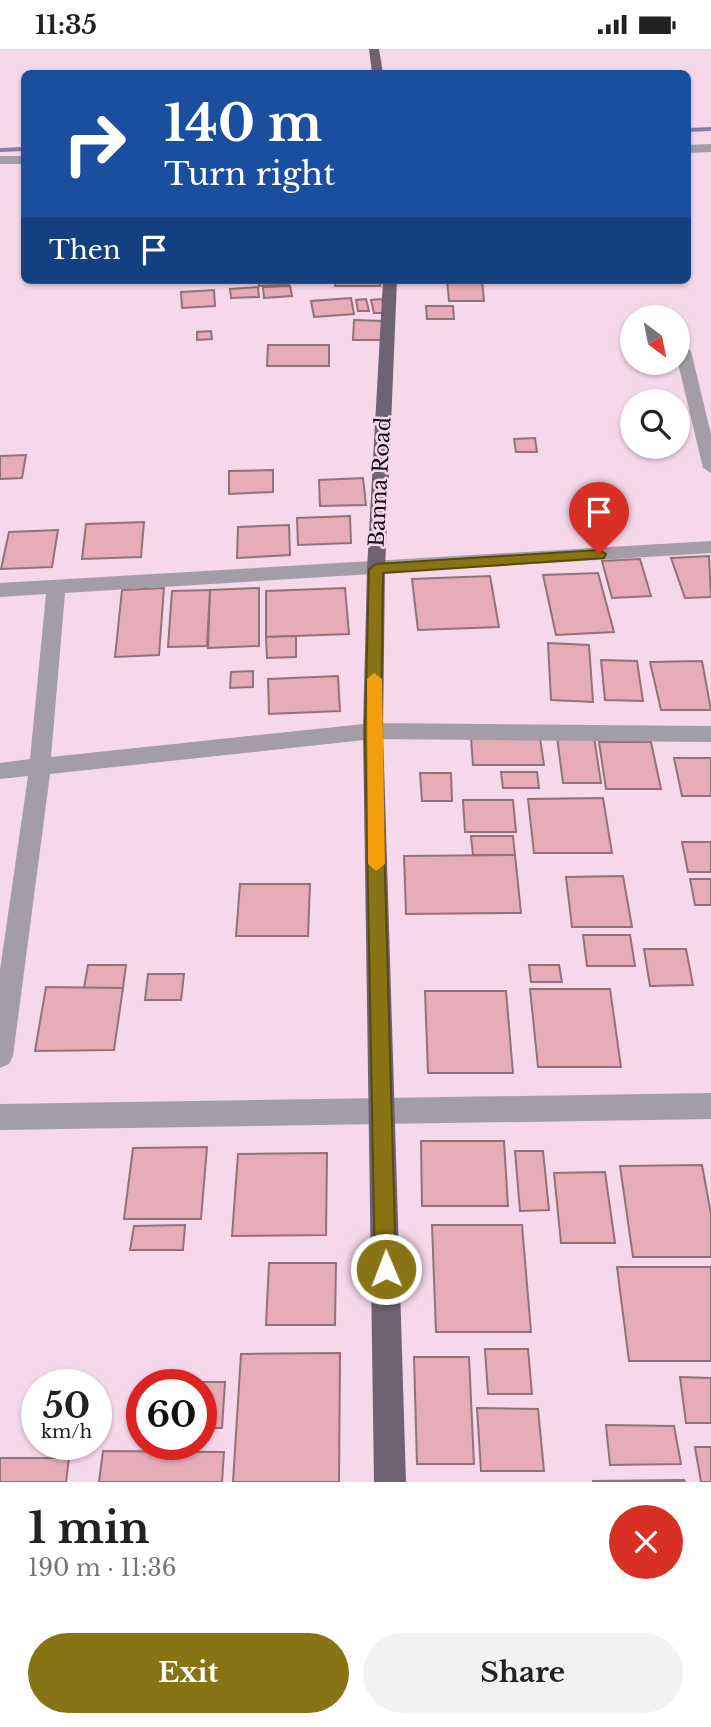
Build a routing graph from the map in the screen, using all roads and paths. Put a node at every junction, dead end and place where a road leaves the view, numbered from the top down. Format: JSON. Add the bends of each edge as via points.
{"nodes":[{"id":1,"x":374,"y":49,"type":"edge"},
{"id":2,"x":378,"y":70,"type":"edge"},
{"id":3,"x":711,"y":148,"type":"edge"},
{"id":4,"x":691,"y":149,"type":"edge"},
{"id":5,"x":0,"y":160,"type":"edge"},
{"id":6,"x":21,"y":160,"type":"edge"},
{"id":7,"x":390,"y":284,"type":"edge"},
{"id":8,"x":689,"y":375,"type":"edge"},
{"id":9,"x":711,"y":468,"type":"edge"},
{"id":10,"x":711,"y":547,"type":"edge"},
{"id":11,"x":376,"y":569,"type":"junction"},
{"id":12,"x":56,"y":586,"type":"junction"},
{"id":13,"x":0,"y":590,"type":"edge"},
{"id":14,"x":373,"y":731,"type":"junction"},
{"id":15,"x":711,"y":734,"type":"edge"},
{"id":16,"x":40,"y":767,"type":"junction"},
{"id":17,"x":0,"y":771,"type":"edge"},
{"id":18,"x":0,"y":1056,"type":"edge"},
{"id":19,"x":711,"y":1106,"type":"edge"},
{"id":20,"x":382,"y":1109,"type":"junction"},
{"id":21,"x":0,"y":1118,"type":"edge"},
{"id":22,"x":390,"y":1482,"type":"edge"}],
"edges":[{"from":1,"to":2,"type":"main road"},
{"from":3,"to":4,"type":"street"},
{"from":5,"to":6,"type":"street"},
{"from":7,"to":11,"type":"main road","name":"Banna Road"},
{"from":8,"to":9,"type":"street"},
{"from":10,"to":11,"type":"street"},
{"from":11,"to":12,"type":"street"},
{"from":11,"to":14,"type":"main road","name":"Banna Road"},
{"from":12,"to":13,"type":"street"},
{"from":12,"to":16,"type":"street"},
{"from":14,"to":15,"type":"street"},
{"from":14,"to":16,"type":"street"},
{"from":14,"to":20,"type":"main road","name":"Banna Road"},
{"from":16,"to":17,"type":"street"},
{"from":16,"to":18,"type":"street"},
{"from":19,"to":20,"type":"street"},
{"from":20,"to":21,"type":"street"},
{"from":20,"to":22,"type":"main road","name":"Banna Road"}]}
